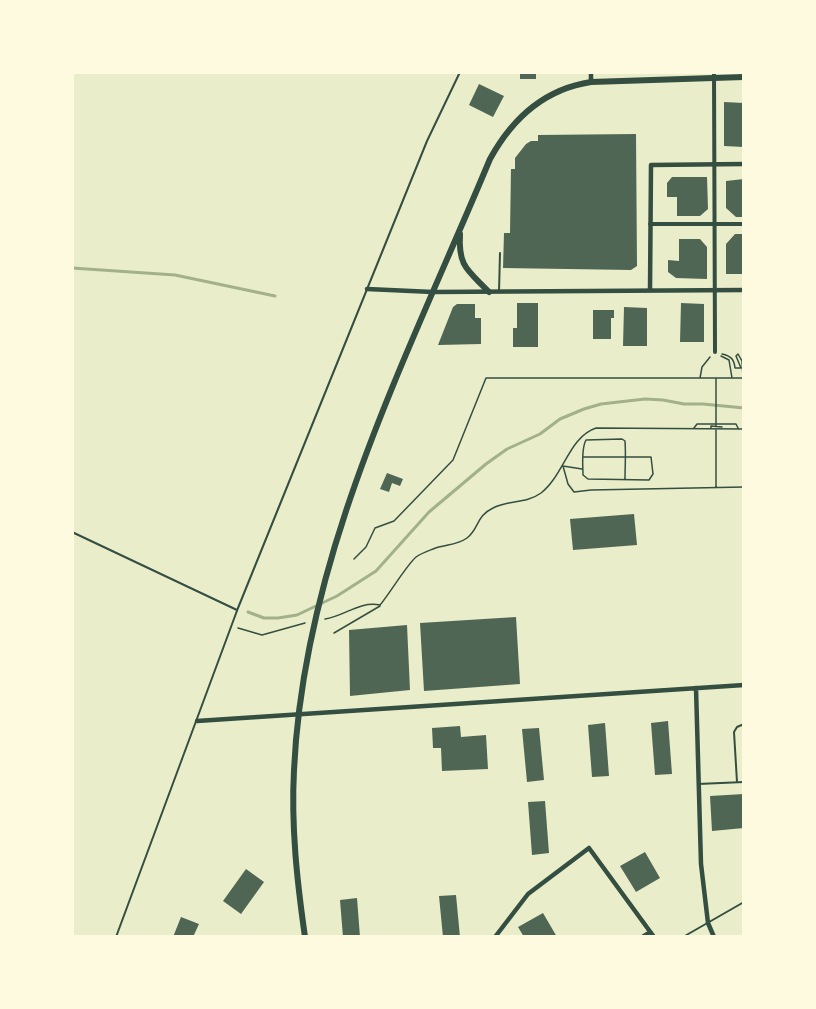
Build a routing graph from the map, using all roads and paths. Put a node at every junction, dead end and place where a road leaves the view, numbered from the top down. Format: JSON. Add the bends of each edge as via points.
{"nodes":[{"id":1,"x":460,"y":72,"type":"edge"},
{"id":2,"x":591,"y":72,"type":"edge"},
{"id":3,"x":714,"y":75,"type":"edge"},
{"id":4,"x":744,"y":78,"type":"edge"},
{"id":5,"x":591,"y":82,"type":"junction"},
{"id":6,"x":715,"y":164,"type":"junction"},
{"id":7,"x":744,"y":164,"type":"edge"},
{"id":8,"x":650,"y":224,"type":"junction"},
{"id":9,"x":715,"y":224,"type":"junction"},
{"id":10,"x":744,"y":224,"type":"edge"},
{"id":11,"x":460,"y":230,"type":"junction"},
{"id":12,"x":500,"y":253,"type":"dead end"},
{"id":13,"x":367,"y":289,"type":"junction"},
{"id":14,"x":715,"y":290,"type":"junction"},
{"id":15,"x":744,"y":290,"type":"edge"},
{"id":16,"x":650,"y":291,"type":"junction"},
{"id":17,"x":433,"y":292,"type":"junction"},
{"id":18,"x":489,"y":292,"type":"junction"},
{"id":19,"x":499,"y":292,"type":"junction"},
{"id":20,"x":716,"y":352,"type":"junction"},
{"id":21,"x":700,"y":378,"type":"junction"},
{"id":22,"x":732,"y":378,"type":"junction"},
{"id":23,"x":744,"y":378,"type":"edge"},
{"id":24,"x":717,"y":379,"type":"junction"},
{"id":25,"x":716,"y":426,"type":"junction"},
{"id":26,"x":693,"y":429,"type":"junction"},
{"id":27,"x":738,"y":429,"type":"junction"},
{"id":28,"x":744,"y":429,"type":"edge"},
{"id":29,"x":583,"y":457,"type":"junction"},
{"id":30,"x":625,"y":457,"type":"junction"},
{"id":31,"x":563,"y":466,"type":"junction"},
{"id":32,"x":583,"y":470,"type":"junction"},
{"id":33,"x":625,"y":479,"type":"junction"},
{"id":34,"x":716,"y":487,"type":"junction"},
{"id":35,"x":744,"y":487,"type":"edge"},
{"id":36,"x":72,"y":532,"type":"edge"},
{"id":37,"x":354,"y":559,"type":"dead end"},
{"id":38,"x":380,"y":605,"type":"junction"},
{"id":39,"x":237,"y":609,"type":"junction"},
{"id":40,"x":316,"y":621,"type":"dead end"},
{"id":41,"x":306,"y":623,"type":"dead end"},
{"id":42,"x":231,"y":626,"type":"junction"},
{"id":43,"x":334,"y":633,"type":"dead end"},
{"id":44,"x":744,"y":685,"type":"edge"},
{"id":45,"x":696,"y":688,"type":"junction"},
{"id":46,"x":298,"y":715,"type":"junction"},
{"id":47,"x":197,"y":721,"type":"junction"},
{"id":48,"x":744,"y":724,"type":"edge"},
{"id":49,"x":737,"y":782,"type":"junction"},
{"id":50,"x":744,"y":782,"type":"edge"},
{"id":51,"x":698,"y":784,"type":"junction"},
{"id":52,"x":744,"y":902,"type":"edge"},
{"id":53,"x":708,"y":923,"type":"junction"},
{"id":54,"x":650,"y":932,"type":"junction"},
{"id":55,"x":116,"y":937,"type":"edge"},
{"id":56,"x":305,"y":937,"type":"edge"},
{"id":57,"x":495,"y":937,"type":"edge"},
{"id":58,"x":642,"y":937,"type":"edge"},
{"id":59,"x":654,"y":937,"type":"edge"},
{"id":60,"x":683,"y":937,"type":"edge"},
{"id":61,"x":714,"y":937,"type":"edge"}],
"edges":[{"from":1,"to":13,"type":"lane","via":[[427,141]]},
{"from":2,"to":5,"type":"street"},
{"from":3,"to":4,"type":"street"},
{"from":3,"to":5,"type":"street"},
{"from":3,"to":6,"type":"street"},
{"from":5,"to":11,"type":"street","via":[[541,100],[511,126],[489,159]]},
{"from":6,"to":7,"type":"street"},
{"from":6,"to":8,"type":"street","via":[[651,165]]},
{"from":6,"to":9,"type":"street"},
{"from":8,"to":9,"type":"street"},
{"from":8,"to":16,"type":"street"},
{"from":9,"to":10,"type":"street"},
{"from":9,"to":14,"type":"street"},
{"from":11,"to":17,"type":"street"},
{"from":11,"to":18,"type":"street","via":[[461,260]]},
{"from":12,"to":19,"type":"lane"},
{"from":13,"to":17,"type":"street"},
{"from":13,"to":39,"type":"lane"},
{"from":14,"to":15,"type":"street"},
{"from":14,"to":16,"type":"street"},
{"from":14,"to":20,"type":"street"},
{"from":16,"to":19,"type":"street"},
{"from":17,"to":18,"type":"street"},
{"from":17,"to":46,"type":"street","via":[[347,506],[327,572]]},
{"from":18,"to":19,"type":"street"},
{"from":20,"to":21,"type":"path","via":[[702,367]]},
{"from":20,"to":22,"type":"path","via":[[729,360]]},
{"from":20,"to":23,"type":"path","via":[[728,355],[735,368],[741,368],[738,354]]},
{"from":21,"to":24,"type":"path"},
{"from":21,"to":37,"type":"path","via":[[486,378],[453,460],[394,521],[375,528],[366,547]]},
{"from":22,"to":23,"type":"path"},
{"from":22,"to":24,"type":"path"},
{"from":24,"to":25,"type":"path"},
{"from":25,"to":26,"type":"path"},
{"from":25,"to":26,"type":"path","via":[[697,424]]},
{"from":25,"to":27,"type":"path"},
{"from":25,"to":27,"type":"path","via":[[736,424]]},
{"from":25,"to":34,"type":"path"},
{"from":26,"to":31,"type":"path","via":[[596,428],[578,439]]},
{"from":27,"to":28,"type":"path"},
{"from":29,"to":30,"type":"path"},
{"from":29,"to":30,"type":"path","via":[[588,439],[622,439],[626,444]]},
{"from":29,"to":32,"type":"path"},
{"from":30,"to":33,"type":"path"},
{"from":30,"to":33,"type":"path","via":[[651,457],[653,474],[649,480]]},
{"from":31,"to":32,"type":"path"},
{"from":31,"to":34,"type":"path","via":[[574,492]]},
{"from":31,"to":38,"type":"path","via":[[552,482],[532,498],[493,508],[480,517],[464,540],[416,557]]},
{"from":32,"to":33,"type":"path","via":[[588,479]]},
{"from":34,"to":35,"type":"path"},
{"from":36,"to":39,"type":"lane"},
{"from":38,"to":40,"type":"path","via":[[361,605],[337,617]]},
{"from":38,"to":43,"type":"path"},
{"from":39,"to":42,"type":"lane"},
{"from":41,"to":42,"type":"path","via":[[261,635]]},
{"from":42,"to":47,"type":"lane"},
{"from":44,"to":45,"type":"street"},
{"from":45,"to":46,"type":"street"},
{"from":45,"to":51,"type":"street"},
{"from":46,"to":47,"type":"street"},
{"from":46,"to":56,"type":"street","via":[[293,820]]},
{"from":47,"to":55,"type":"lane"},
{"from":48,"to":49,"type":"lane","via":[[734,732]]},
{"from":49,"to":50,"type":"lane"},
{"from":49,"to":51,"type":"lane"},
{"from":51,"to":53,"type":"street"},
{"from":52,"to":53,"type":"lane"},
{"from":53,"to":60,"type":"lane"},
{"from":53,"to":61,"type":"street"},
{"from":54,"to":57,"type":"street","via":[[589,848],[528,894]]},
{"from":54,"to":58,"type":"street"},
{"from":54,"to":59,"type":"street"}]}
